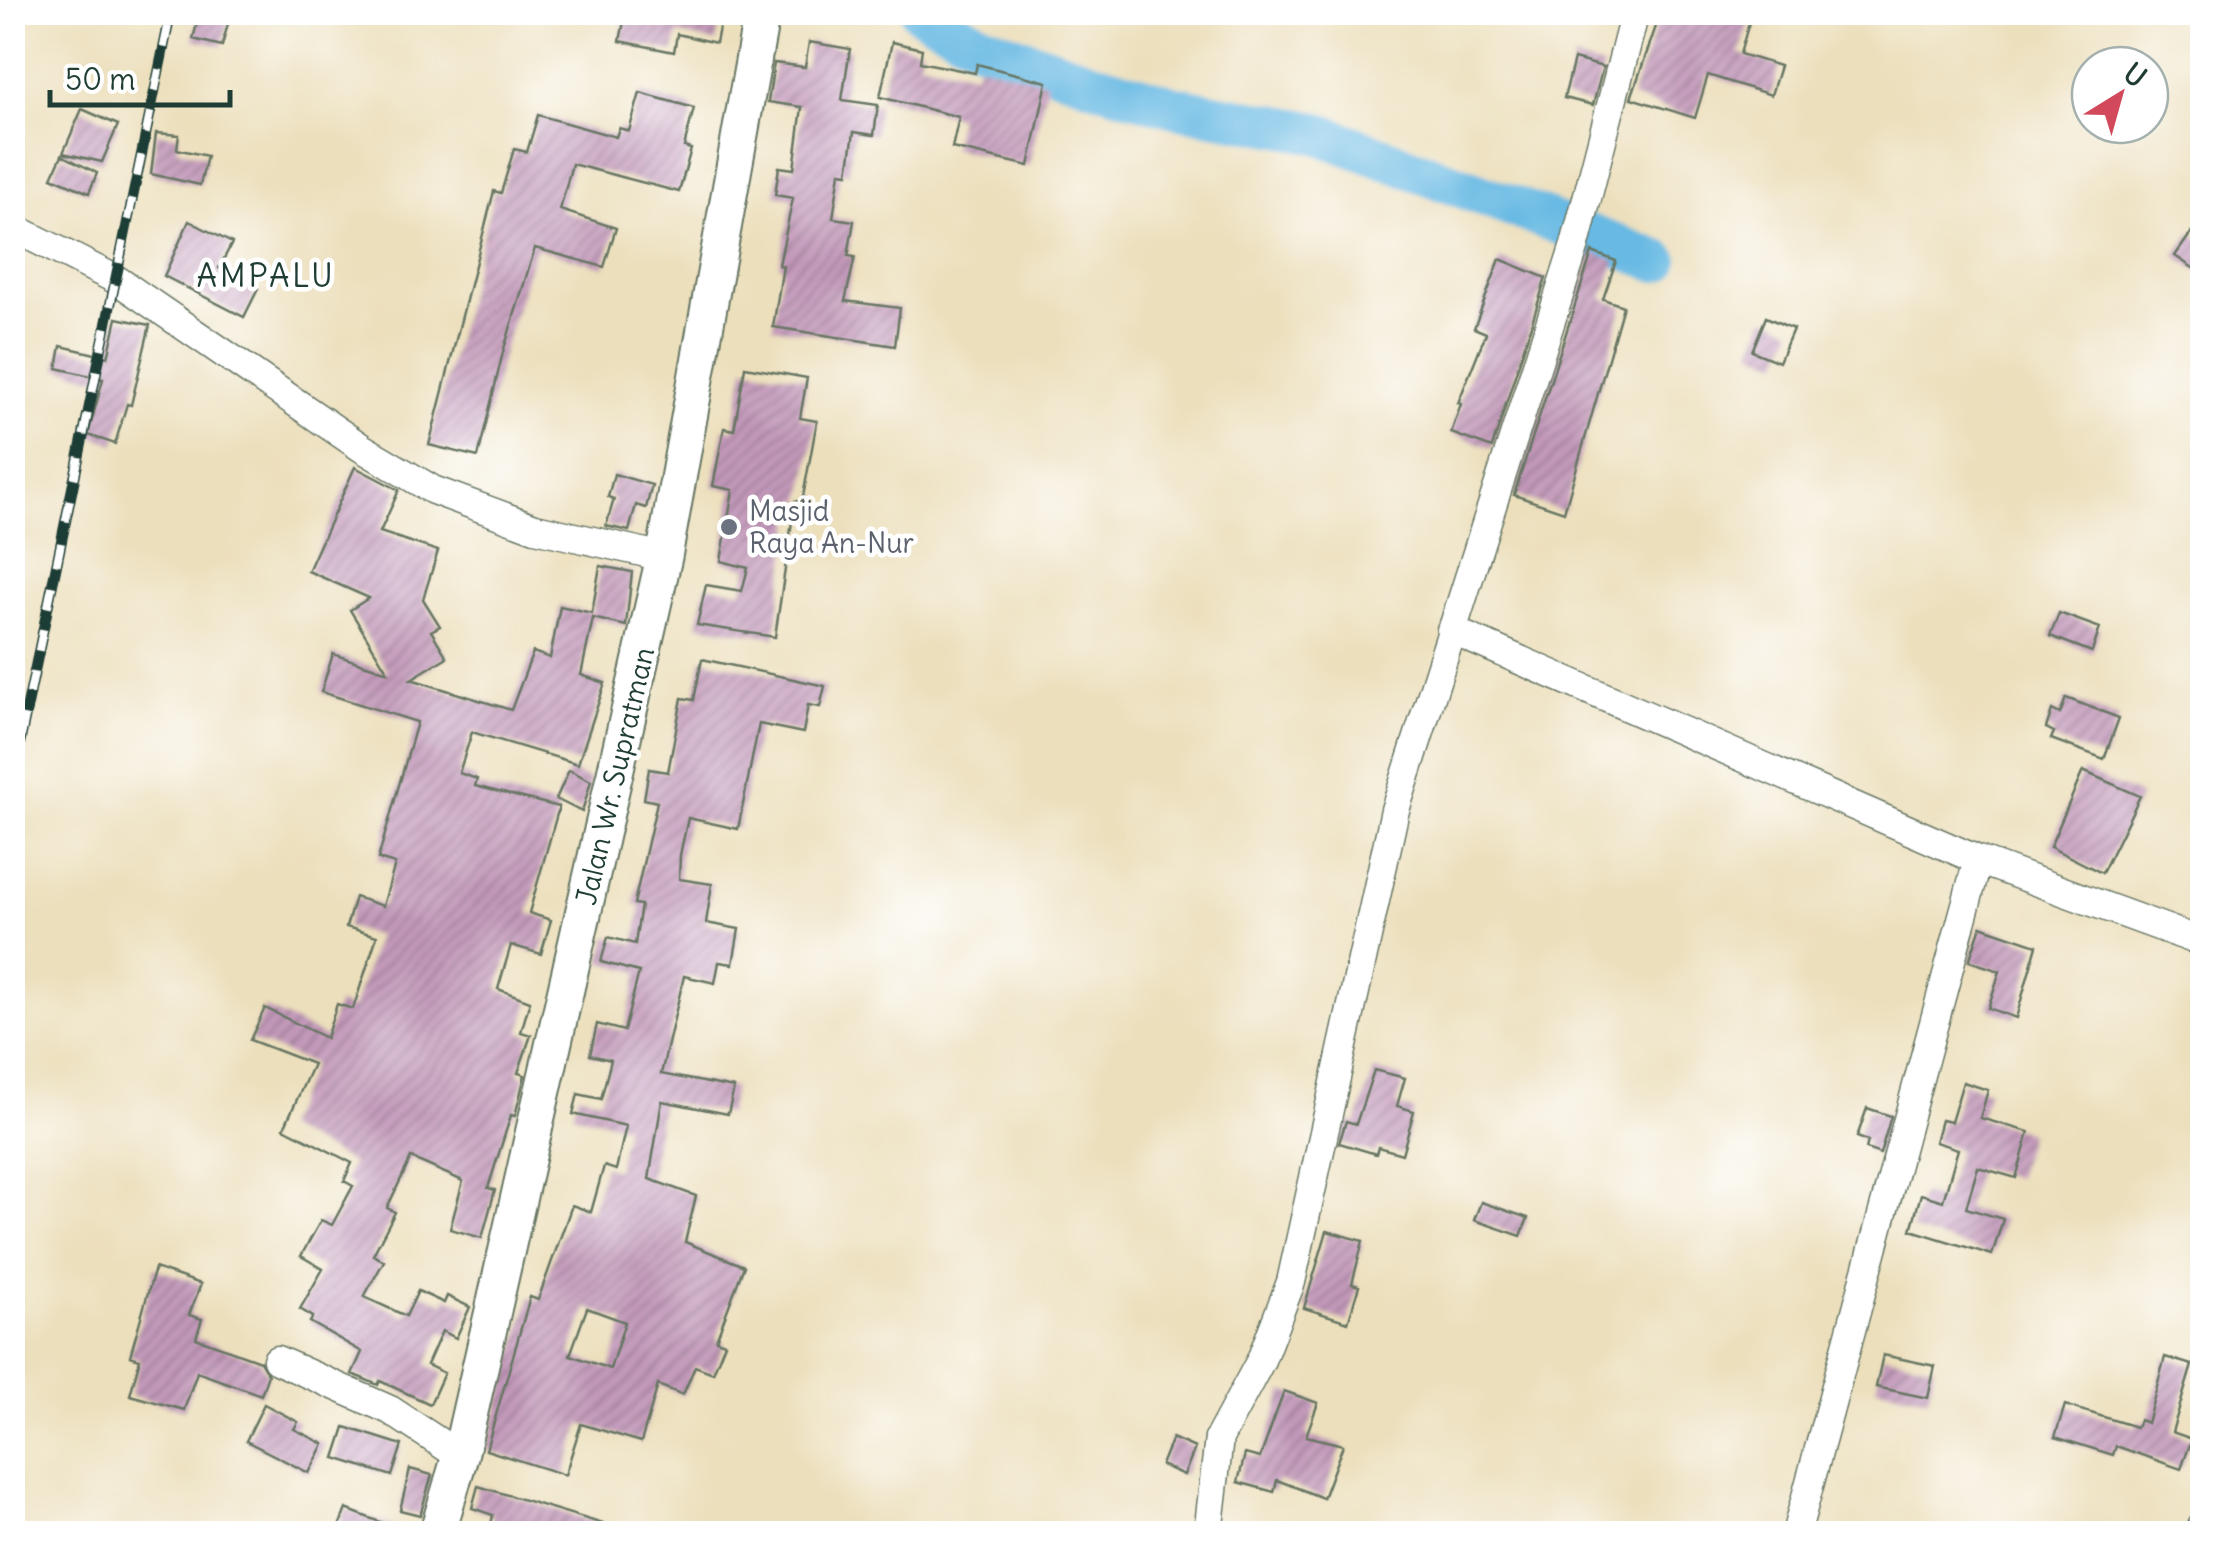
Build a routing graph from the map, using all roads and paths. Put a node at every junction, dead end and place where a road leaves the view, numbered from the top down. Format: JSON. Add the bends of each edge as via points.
{"nodes":[{"id":1,"x":762,"y":12,"type":"edge"},
{"id":2,"x":1635,"y":12,"type":"edge"},
{"id":3,"x":12,"y":227,"type":"edge"},
{"id":4,"x":664,"y":556,"type":"junction"},
{"id":5,"x":1451,"y":630,"type":"junction"},
{"id":6,"x":1978,"y":860,"type":"junction"},
{"id":7,"x":2202,"y":942,"type":"edge"},
{"id":8,"x":277,"y":1360,"type":"dead end"},
{"id":9,"x":460,"y":1456,"type":"junction"},
{"id":10,"x":2202,"y":1526,"type":"edge"},
{"id":11,"x":437,"y":1534,"type":"edge"},
{"id":12,"x":1208,"y":1534,"type":"edge"},
{"id":13,"x":1796,"y":1534,"type":"edge"},
{"id":14,"x":2200,"y":1534,"type":"edge"}],
"edges":[{"from":1,"to":4,"type":"main road","name":"Jalan Wr. Supratman"},
{"from":2,"to":5,"type":"street","via":[[1579,232]]},
{"from":3,"to":4,"type":"street","via":[[116,280],[433,490],[536,528]]},
{"from":4,"to":9,"type":"main road","name":"Jalan Wr. Supratman"},
{"from":5,"to":6,"type":"street"},
{"from":5,"to":12,"type":"street","via":[[1394,810],[1291,1282],[1220,1438]]},
{"from":6,"to":7,"type":"street"},
{"from":6,"to":13,"type":"street"},
{"from":8,"to":9,"type":"street","via":[[399,1414]]},
{"from":9,"to":11,"type":"main road","name":"Jalan Wr. Supratman"},
{"from":10,"to":14,"type":"street"}]}
